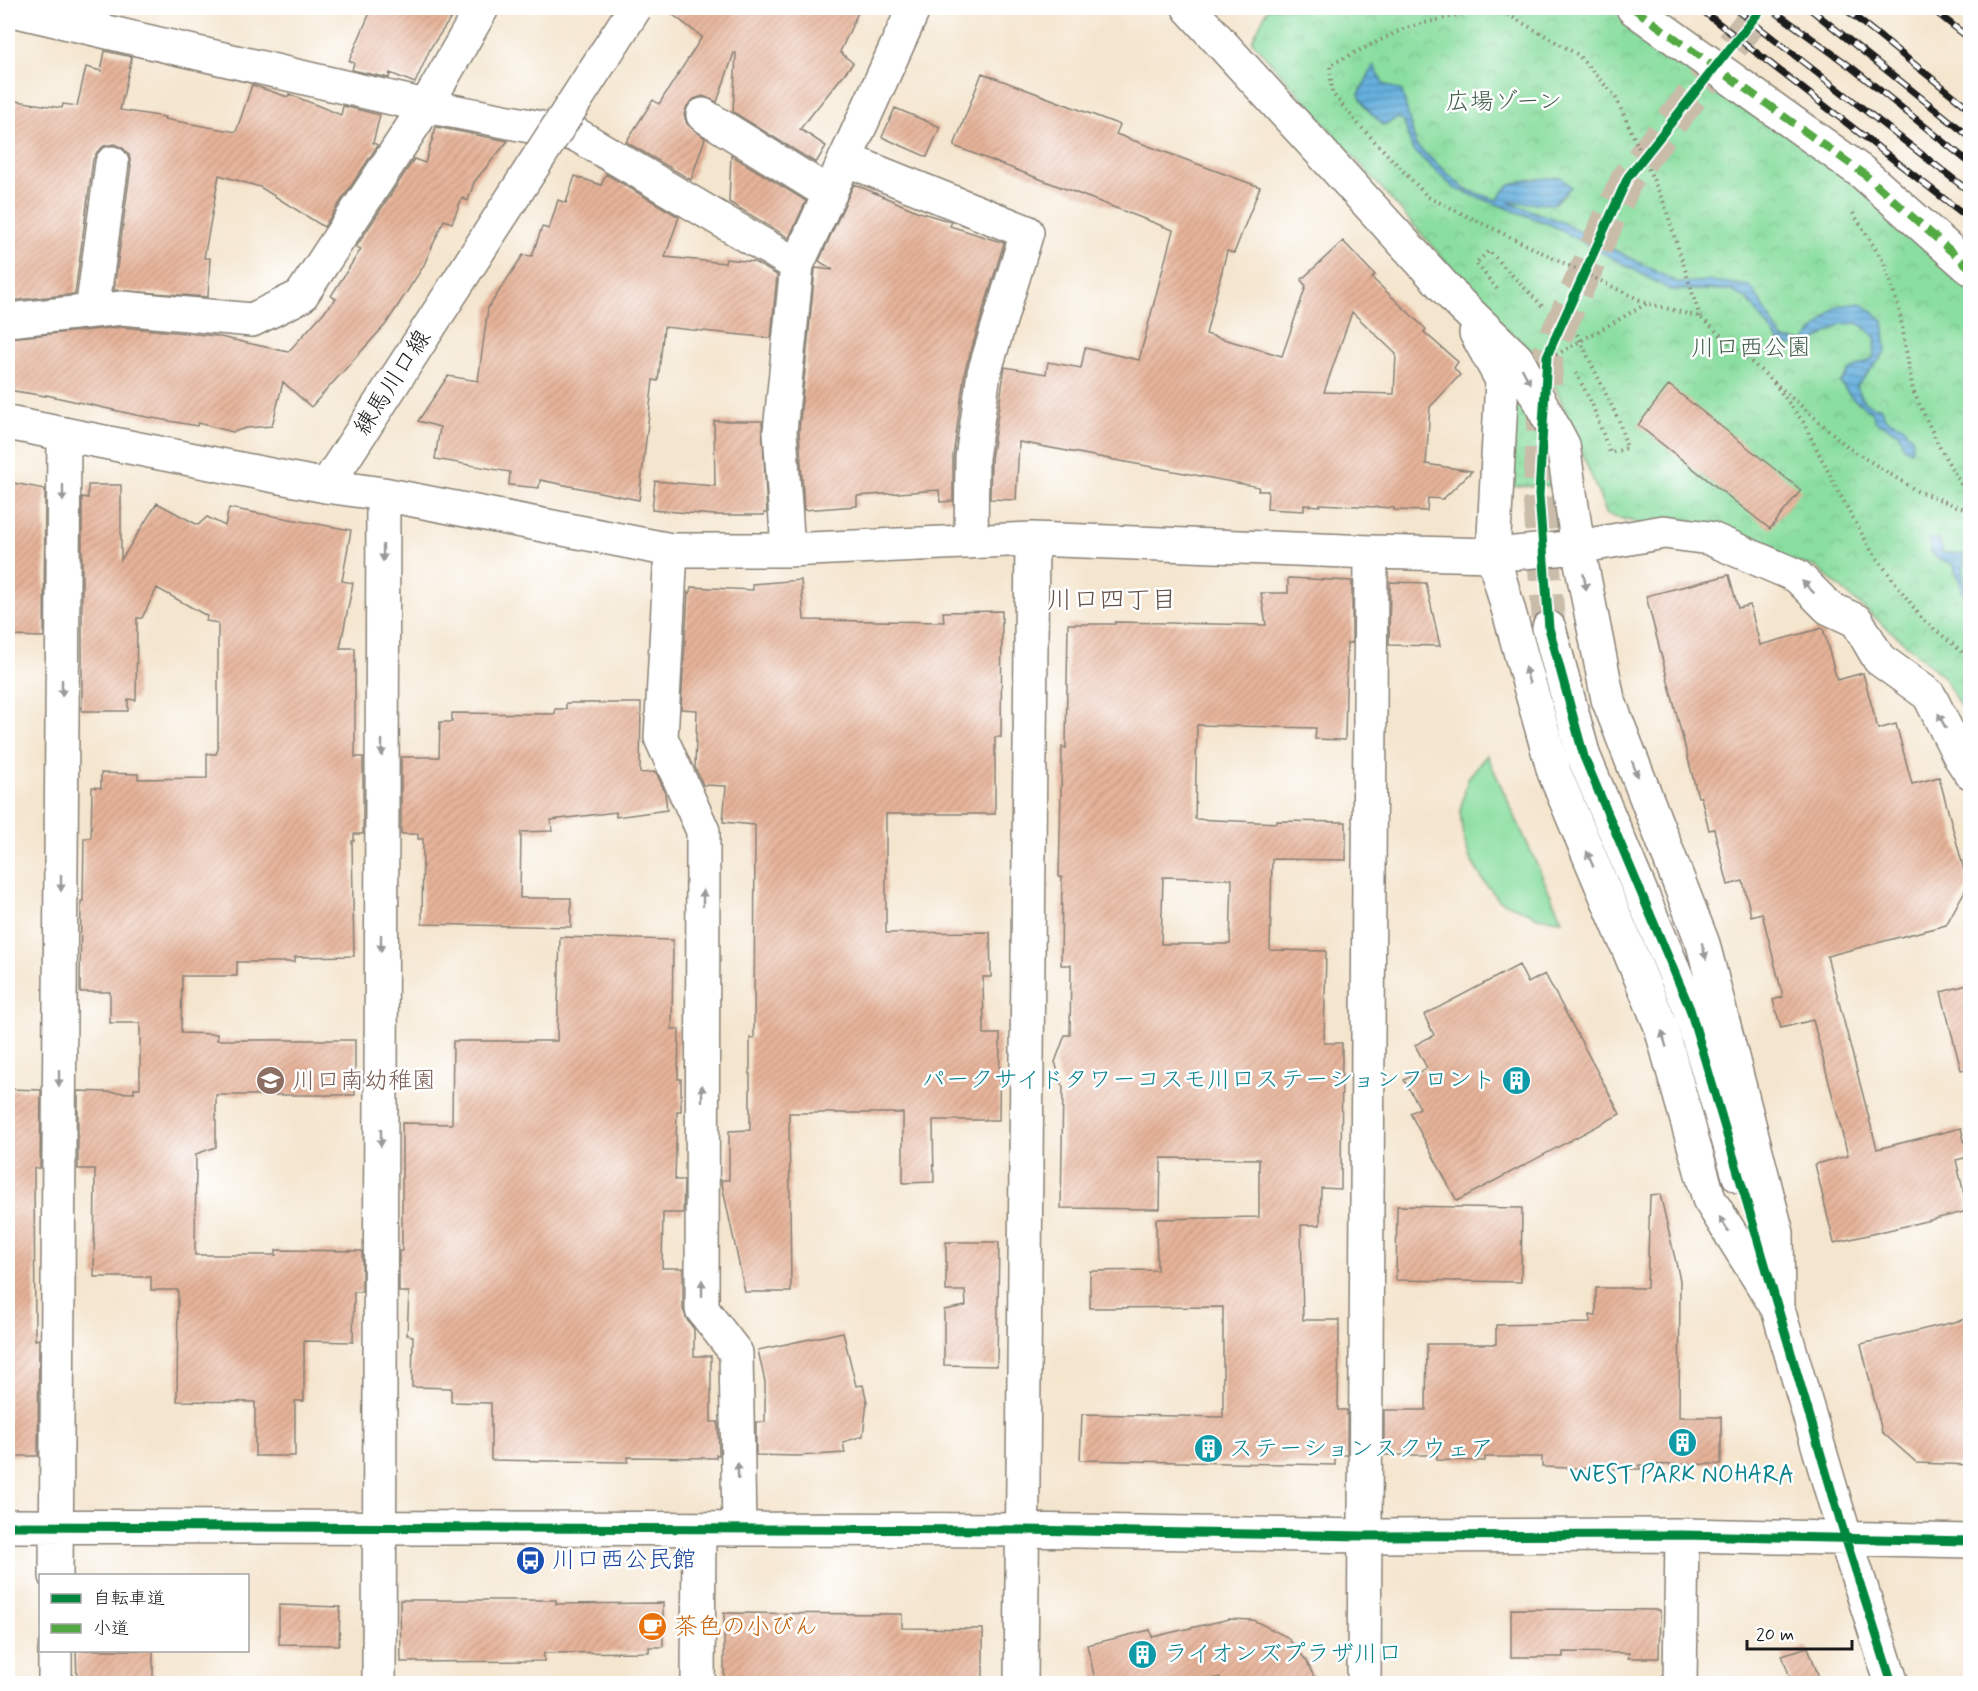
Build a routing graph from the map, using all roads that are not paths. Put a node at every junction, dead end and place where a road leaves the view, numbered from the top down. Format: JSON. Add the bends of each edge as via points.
{"nodes":[{"id":1,"x":482,"y":8,"type":"edge"},
{"id":2,"x":635,"y":8,"type":"edge"},
{"id":3,"x":914,"y":8,"type":"edge"},
{"id":4,"x":1633,"y":8,"type":"edge"},
{"id":5,"x":1190,"y":9,"type":"edge"},
{"id":6,"x":9,"y":15,"type":"edge"},
{"id":7,"x":426,"y":106,"type":"junction"},
{"id":8,"x":703,"y":115,"type":"dead end"},
{"id":9,"x":845,"y":159,"type":"junction"},
{"id":10,"x":112,"y":162,"type":"dead end"},
{"id":11,"x":830,"y":194,"type":"junction"},
{"id":12,"x":797,"y":265,"type":"junction"},
{"id":13,"x":1971,"y":268,"type":"edge"},
{"id":14,"x":1459,"y":303,"type":"junction"},
{"id":15,"x":92,"y":311,"type":"junction"},
{"id":16,"x":8,"y":320,"type":"edge"},
{"id":17,"x":8,"y":423,"type":"edge"},
{"id":18,"x":64,"y":434,"type":"junction"},
{"id":19,"x":327,"y":486,"type":"junction"},
{"id":20,"x":383,"y":494,"type":"junction"},
{"id":21,"x":1032,"y":539,"type":"junction"},
{"id":22,"x":971,"y":541,"type":"junction"},
{"id":23,"x":1578,"y":547,"type":"junction"},
{"id":24,"x":671,"y":550,"type":"junction"},
{"id":25,"x":788,"y":550,"type":"junction"},
{"id":26,"x":1371,"y":552,"type":"junction"},
{"id":27,"x":1493,"y":555,"type":"junction"},
{"id":28,"x":1549,"y":628,"type":"tunnel mouth"},
{"id":29,"x":1971,"y":772,"type":"edge"},
{"id":30,"x":1778,"y":1309,"type":"junction"},
{"id":31,"x":8,"y":1526,"type":"edge"},
{"id":32,"x":56,"y":1526,"type":"junction"},
{"id":33,"x":379,"y":1528,"type":"junction"},
{"id":34,"x":739,"y":1529,"type":"junction"},
{"id":35,"x":699,"y":1530,"type":"junction"},
{"id":36,"x":1022,"y":1530,"type":"junction"},
{"id":37,"x":1682,"y":1535,"type":"junction"},
{"id":38,"x":1364,"y":1536,"type":"junction"},
{"id":39,"x":1846,"y":1540,"type":"junction"},
{"id":40,"x":1971,"y":1541,"type":"edge"},
{"id":41,"x":56,"y":1574,"type":"edge"},
{"id":42,"x":55,"y":1652,"type":"edge"},
{"id":43,"x":55,"y":1683,"type":"edge"},
{"id":44,"x":379,"y":1683,"type":"edge"},
{"id":45,"x":698,"y":1683,"type":"edge"},
{"id":46,"x":1021,"y":1683,"type":"edge"},
{"id":47,"x":1364,"y":1683,"type":"edge"},
{"id":48,"x":1680,"y":1683,"type":"edge"},
{"id":49,"x":1892,"y":1683,"type":"edge"}],
"edges":[{"from":1,"to":7,"type":"street"},
{"from":2,"to":19,"type":"street","name":"練馬川口線","bridge":true},
{"from":3,"to":9,"type":"street"},
{"from":4,"to":13,"type":"street","via":[[1870,179]]},
{"from":5,"to":14,"type":"street"},
{"from":6,"to":7,"type":"street"},
{"from":7,"to":12,"type":"street","via":[[577,135]]},
{"from":7,"to":15,"type":"street","via":[[301,296],[252,320],[122,308]]},
{"from":8,"to":11,"type":"street"},
{"from":9,"to":11,"type":"street"},
{"from":9,"to":22,"type":"street","via":[[1027,232],[984,373],[972,458]]},
{"from":10,"to":15,"type":"street"},
{"from":11,"to":12,"type":"street"},
{"from":12,"to":25,"type":"street","via":[[780,431]]},
{"from":14,"to":23,"type":"street","one_way":true,"via":[[1517,359],[1563,445]]},
{"from":14,"to":27,"type":"street","via":[[1502,380]]},
{"from":15,"to":16,"type":"street"},
{"from":17,"to":18,"type":"street"},
{"from":18,"to":19,"type":"street"},
{"from":18,"to":32,"type":"street","one_way":true},
{"from":19,"to":20,"type":"street"},
{"from":20,"to":24,"type":"street"},
{"from":20,"to":33,"type":"street","one_way":true},
{"from":21,"to":22,"type":"street"},
{"from":21,"to":26,"type":"street"},
{"from":21,"to":36,"type":"street"},
{"from":22,"to":25,"type":"street"},
{"from":23,"to":27,"type":"street"},
{"from":29,"to":23,"type":"street","one_way":true,"via":[[1929,696],[1879,659],[1857,621],[1829,608],[1797,576],[1709,538],[1664,532]]},
{"from":23,"to":30,"type":"street","one_way":true,"via":[[1608,699],[1702,944],[1777,1233]]},
{"from":24,"to":25,"type":"street"},
{"from":34,"to":24,"type":"street","one_way":true,"via":[[736,1353],[702,1309],[703,831],[661,738]]},
{"from":26,"to":27,"type":"street"},
{"from":26,"to":38,"type":"street"},
{"from":30,"to":27,"type":"street","one_way":true,"via":[[1709,1199],[1660,1024],[1554,772]]},
{"from":28,"to":30,"type":"street","via":[[1584,757],[1690,1009]]},
{"from":30,"to":39,"type":"street"},
{"from":31,"to":32,"type":"street"},
{"from":32,"to":33,"type":"street"},
{"from":32,"to":41,"type":"street"},
{"from":33,"to":35,"type":"street"},
{"from":33,"to":44,"type":"street"},
{"from":34,"to":35,"type":"street"},
{"from":34,"to":36,"type":"street"},
{"from":35,"to":45,"type":"street"},
{"from":36,"to":38,"type":"street"},
{"from":36,"to":46,"type":"street"},
{"from":37,"to":38,"type":"street"},
{"from":37,"to":39,"type":"street"},
{"from":37,"to":48,"type":"street"},
{"from":38,"to":47,"type":"street"},
{"from":39,"to":40,"type":"street"},
{"from":39,"to":49,"type":"street"},
{"from":42,"to":43,"type":"street"}]}
